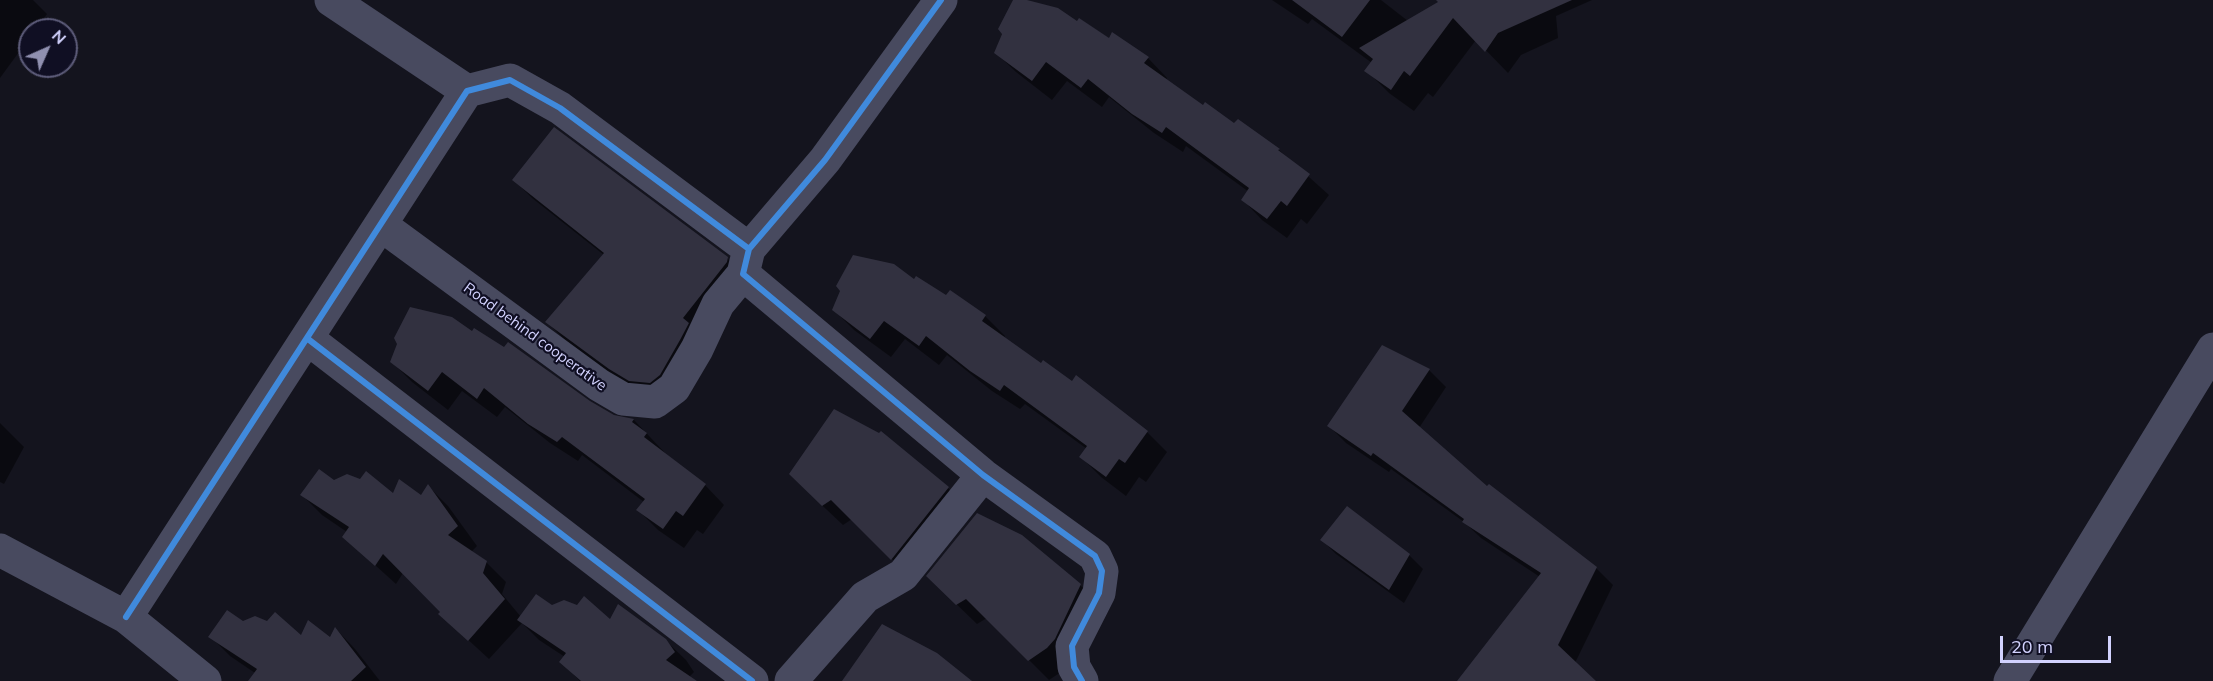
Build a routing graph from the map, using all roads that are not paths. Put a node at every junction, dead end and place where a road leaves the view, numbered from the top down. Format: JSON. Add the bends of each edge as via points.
{"nodes":[{"id":1,"x":331,"y":0,"type":"edge"},
{"id":2,"x":941,"y":0,"type":"edge"},
{"id":3,"x":467,"y":91,"type":"junction"},
{"id":4,"x":381,"y":225,"type":"junction"},
{"id":5,"x":746,"y":262,"type":"junction"},
{"id":6,"x":308,"y":339,"type":"junction"},
{"id":7,"x":2213,"y":349,"type":"edge"},
{"id":8,"x":982,"y":475,"type":"junction"},
{"id":9,"x":0,"y":550,"type":"edge"},
{"id":10,"x":126,"y":617,"type":"junction"},
{"id":11,"x":205,"y":681,"type":"edge"},
{"id":12,"x":752,"y":681,"type":"edge"},
{"id":13,"x":791,"y":681,"type":"edge"},
{"id":14,"x":1082,"y":681,"type":"edge"},
{"id":15,"x":2010,"y":681,"type":"edge"}],
"edges":[{"from":1,"to":3,"type":"street"},
{"from":2,"to":5,"type":"street","name":"Road behind cooperative"},
{"from":3,"to":4,"type":"street"},
{"from":3,"to":5,"type":"street","via":[[510,80],[560,108]]},
{"from":4,"to":5,"type":"street","name":"Road behind cooperative","via":[[623,399],[655,402],[674,388],[698,349],[718,304]]},
{"from":4,"to":6,"type":"street"},
{"from":5,"to":8,"type":"street"},
{"from":6,"to":10,"type":"street"},
{"from":6,"to":12,"type":"street"},
{"from":7,"to":15,"type":"street"},
{"from":8,"to":13,"type":"street","via":[[903,575],[866,597]]},
{"from":8,"to":14,"type":"street","via":[[1095,556],[1099,564],[1100,593],[1072,646],[1074,667]]},
{"from":9,"to":10,"type":"street"},
{"from":10,"to":11,"type":"street"}]}
